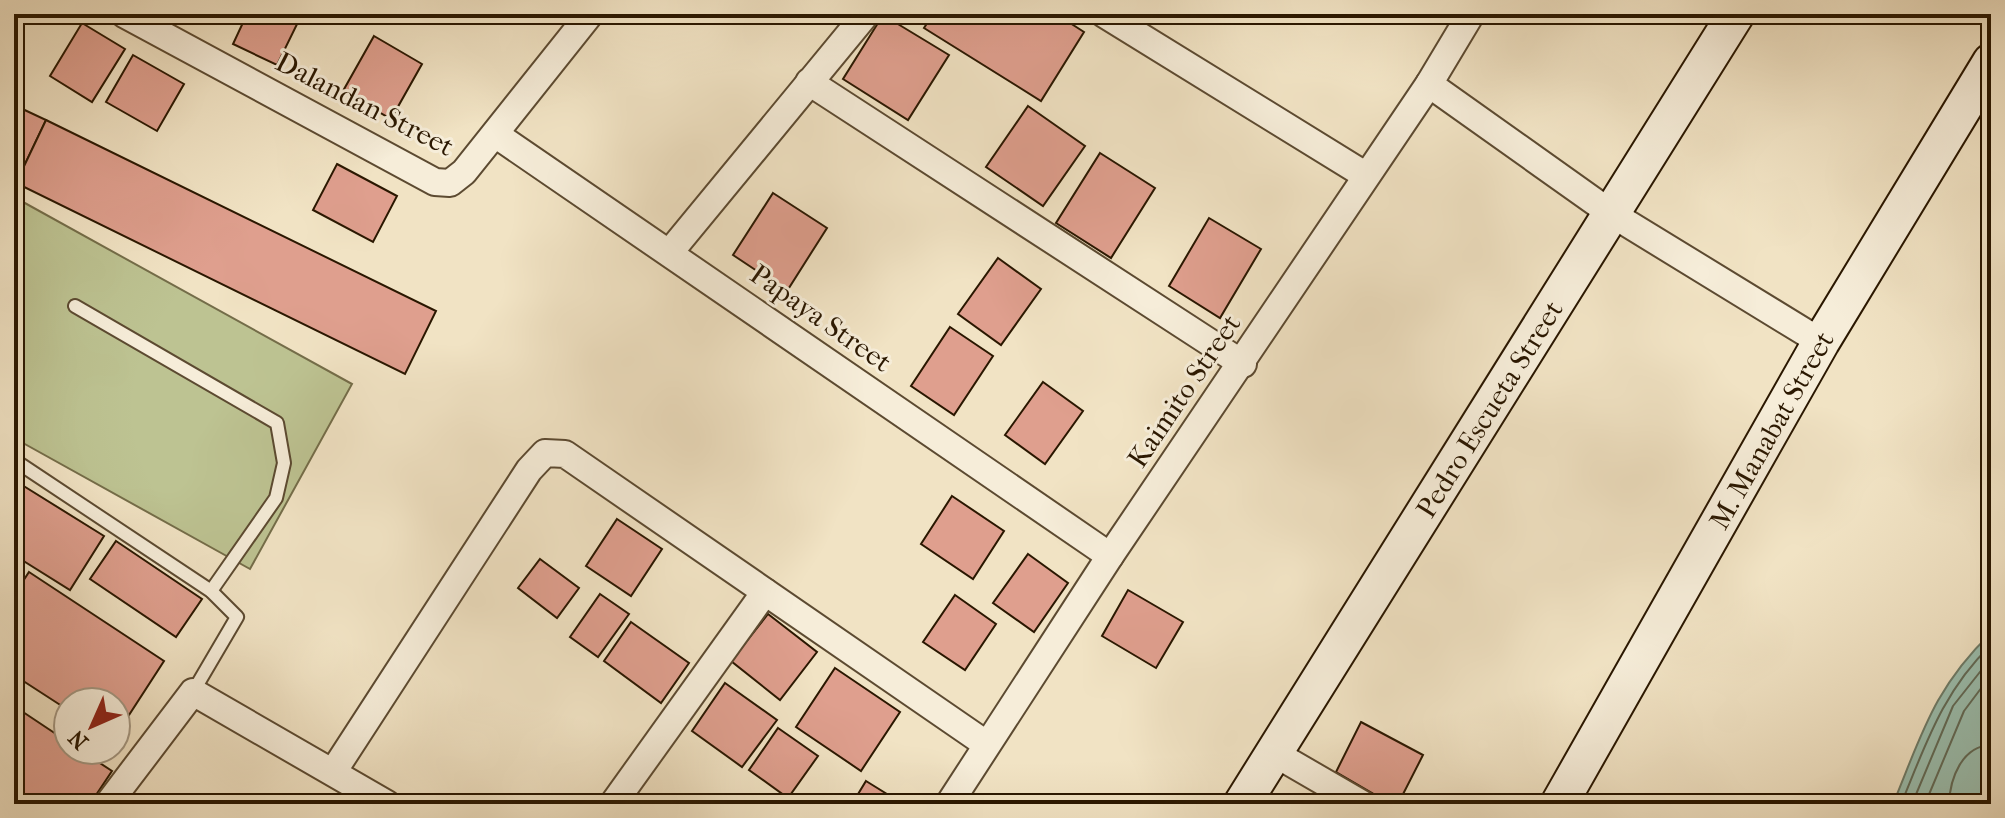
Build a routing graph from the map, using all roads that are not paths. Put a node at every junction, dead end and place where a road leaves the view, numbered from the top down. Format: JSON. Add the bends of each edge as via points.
{"nodes":[{"id":1,"x":124,"y":14,"type":"edge"},
{"id":2,"x":590,"y":14,"type":"edge"},
{"id":3,"x":866,"y":14,"type":"edge"},
{"id":4,"x":1104,"y":14,"type":"edge"},
{"id":5,"x":1471,"y":14,"type":"edge"},
{"id":6,"x":1736,"y":14,"type":"edge"},
{"id":7,"x":1991,"y":62,"type":"edge"},
{"id":8,"x":809,"y":82,"type":"junction"},
{"id":9,"x":1429,"y":84,"type":"junction"},
{"id":10,"x":495,"y":134,"type":"junction"},
{"id":11,"x":1365,"y":175,"type":"junction"},
{"id":12,"x":1612,"y":214,"type":"junction"},
{"id":13,"x":670,"y":252,"type":"junction"},
{"id":14,"x":75,"y":306,"type":"dead end"},
{"id":15,"x":1821,"y":342,"type":"junction"},
{"id":16,"x":1243,"y":364,"type":"junction"},
{"id":17,"x":14,"y":460,"type":"edge"},
{"id":18,"x":1110,"y":556,"type":"junction"},
{"id":19,"x":211,"y":591,"type":"junction"},
{"id":20,"x":765,"y":592,"type":"junction"},
{"id":21,"x":193,"y":692,"type":"junction"},
{"id":22,"x":986,"y":744,"type":"junction"},
{"id":23,"x":1274,"y":753,"type":"junction"},
{"id":24,"x":333,"y":772,"type":"junction"},
{"id":25,"x":108,"y":804,"type":"edge"},
{"id":26,"x":387,"y":804,"type":"edge"},
{"id":27,"x":613,"y":804,"type":"edge"},
{"id":28,"x":949,"y":804,"type":"edge"},
{"id":29,"x":1242,"y":804,"type":"edge"},
{"id":30,"x":1362,"y":804,"type":"edge"},
{"id":31,"x":1559,"y":804,"type":"edge"}],
"edges":[{"from":1,"to":10,"type":"street","name":"Dalandan Street","via":[[435,182],[450,183]]},
{"from":2,"to":10,"type":"street"},
{"from":3,"to":8,"type":"street"},
{"from":4,"to":11,"type":"street"},
{"from":5,"to":9,"type":"street","name":"Kaimito Street"},
{"from":6,"to":12,"type":"street","name":"Pedro Escueta Street"},
{"from":7,"to":15,"type":"street","name":"M. Manabat Street"},
{"from":8,"to":13,"type":"street"},
{"from":8,"to":16,"type":"street"},
{"from":9,"to":11,"type":"street","name":"Kaimito Street"},
{"from":9,"to":12,"type":"street"},
{"from":10,"to":13,"type":"street","name":"Papaya Street"},
{"from":11,"to":16,"type":"street","name":"Kaimito Street"},
{"from":12,"to":15,"type":"street"},
{"from":12,"to":23,"type":"street","name":"Pedro Escueta Street"},
{"from":13,"to":18,"type":"street","name":"Papaya Street"},
{"from":14,"to":19,"type":"lane","via":[[277,423],[284,463],[276,498]]},
{"from":15,"to":31,"type":"street","name":"M. Manabat Street"},
{"from":16,"to":18,"type":"street","name":"Kaimito Street"},
{"from":17,"to":19,"type":"lane"},
{"from":18,"to":22,"type":"street","name":"Kaimito Street"},
{"from":19,"to":21,"type":"lane","via":[[237,617]]},
{"from":20,"to":22,"type":"street"},
{"from":20,"to":24,"type":"street","via":[[565,454],[545,453]]},
{"from":20,"to":27,"type":"street"},
{"from":21,"to":24,"type":"street"},
{"from":21,"to":25,"type":"street"},
{"from":22,"to":28,"type":"street","name":"Kaimito Street"},
{"from":23,"to":29,"type":"street","name":"Pedro Escueta Street"},
{"from":23,"to":30,"type":"street"},
{"from":24,"to":26,"type":"street"}]}
